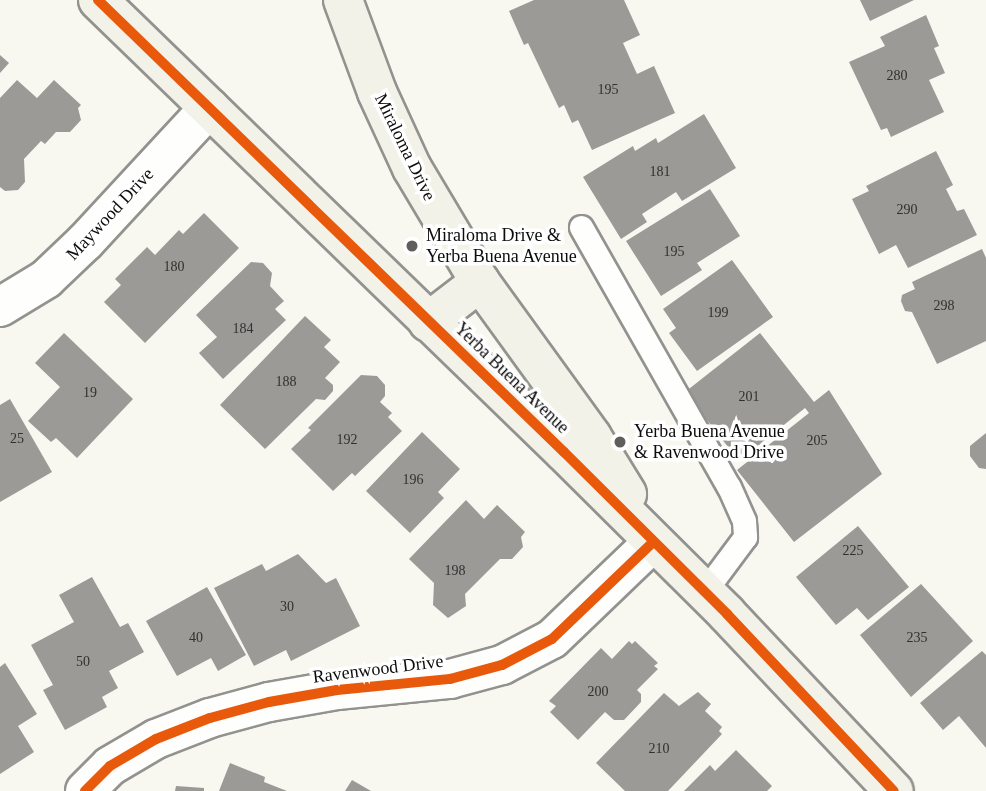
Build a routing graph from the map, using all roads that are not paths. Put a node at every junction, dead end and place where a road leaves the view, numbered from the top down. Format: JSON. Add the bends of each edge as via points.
{"nodes":[{"id":1,"x":97,"y":0,"type":"edge"},
{"id":2,"x":344,"y":0,"type":"edge"},
{"id":3,"x":209,"y":108,"type":"junction"},
{"id":4,"x":581,"y":227,"type":"dead end"},
{"id":5,"x":480,"y":282,"type":"junction"},
{"id":6,"x":0,"y":307,"type":"edge"},
{"id":7,"x":509,"y":320,"type":"joint"},
{"id":8,"x":428,"y":322,"type":"junction"},
{"id":9,"x":653,"y":542,"type":"junction"},
{"id":10,"x":704,"y":592,"type":"junction"},
{"id":11,"x":85,"y":791,"type":"edge"},
{"id":12,"x":894,"y":791,"type":"edge"}],
"edges":[{"from":1,"to":3,"type":"street","name":"Yerba Buena Avenue"},
{"from":2,"to":5,"type":"street","name":"Miraloma Drive","via":[[377,92],[412,168]]},
{"from":3,"to":6,"type":"street","name":"Maywood Drive","via":[[85,242],[46,279]]},
{"from":3,"to":8,"type":"street","name":"Yerba Buena Avenue"},
{"from":4,"to":10,"type":"lane","via":[[729,487],[744,522],[745,537]]},
{"from":5,"to":7,"type":"street","name":"Miraloma Drive"},
{"from":5,"to":8,"type":"street"},
{"from":7,"to":9,"type":"street","name":"Yerba Buena Avenue","via":[[592,437]]},
{"from":8,"to":9,"type":"street","name":"Yerba Buena Avenue"},
{"from":9,"to":10,"type":"street","name":"Yerba Buena Avenue"},
{"from":9,"to":11,"type":"street","name":"Ravenwood Drive","via":[[552,639],[502,665],[450,679],[297,697],[209,718],[156,739],[110,766]]},
{"from":10,"to":12,"type":"street","name":"Yerba Buena Avenue"}]}
